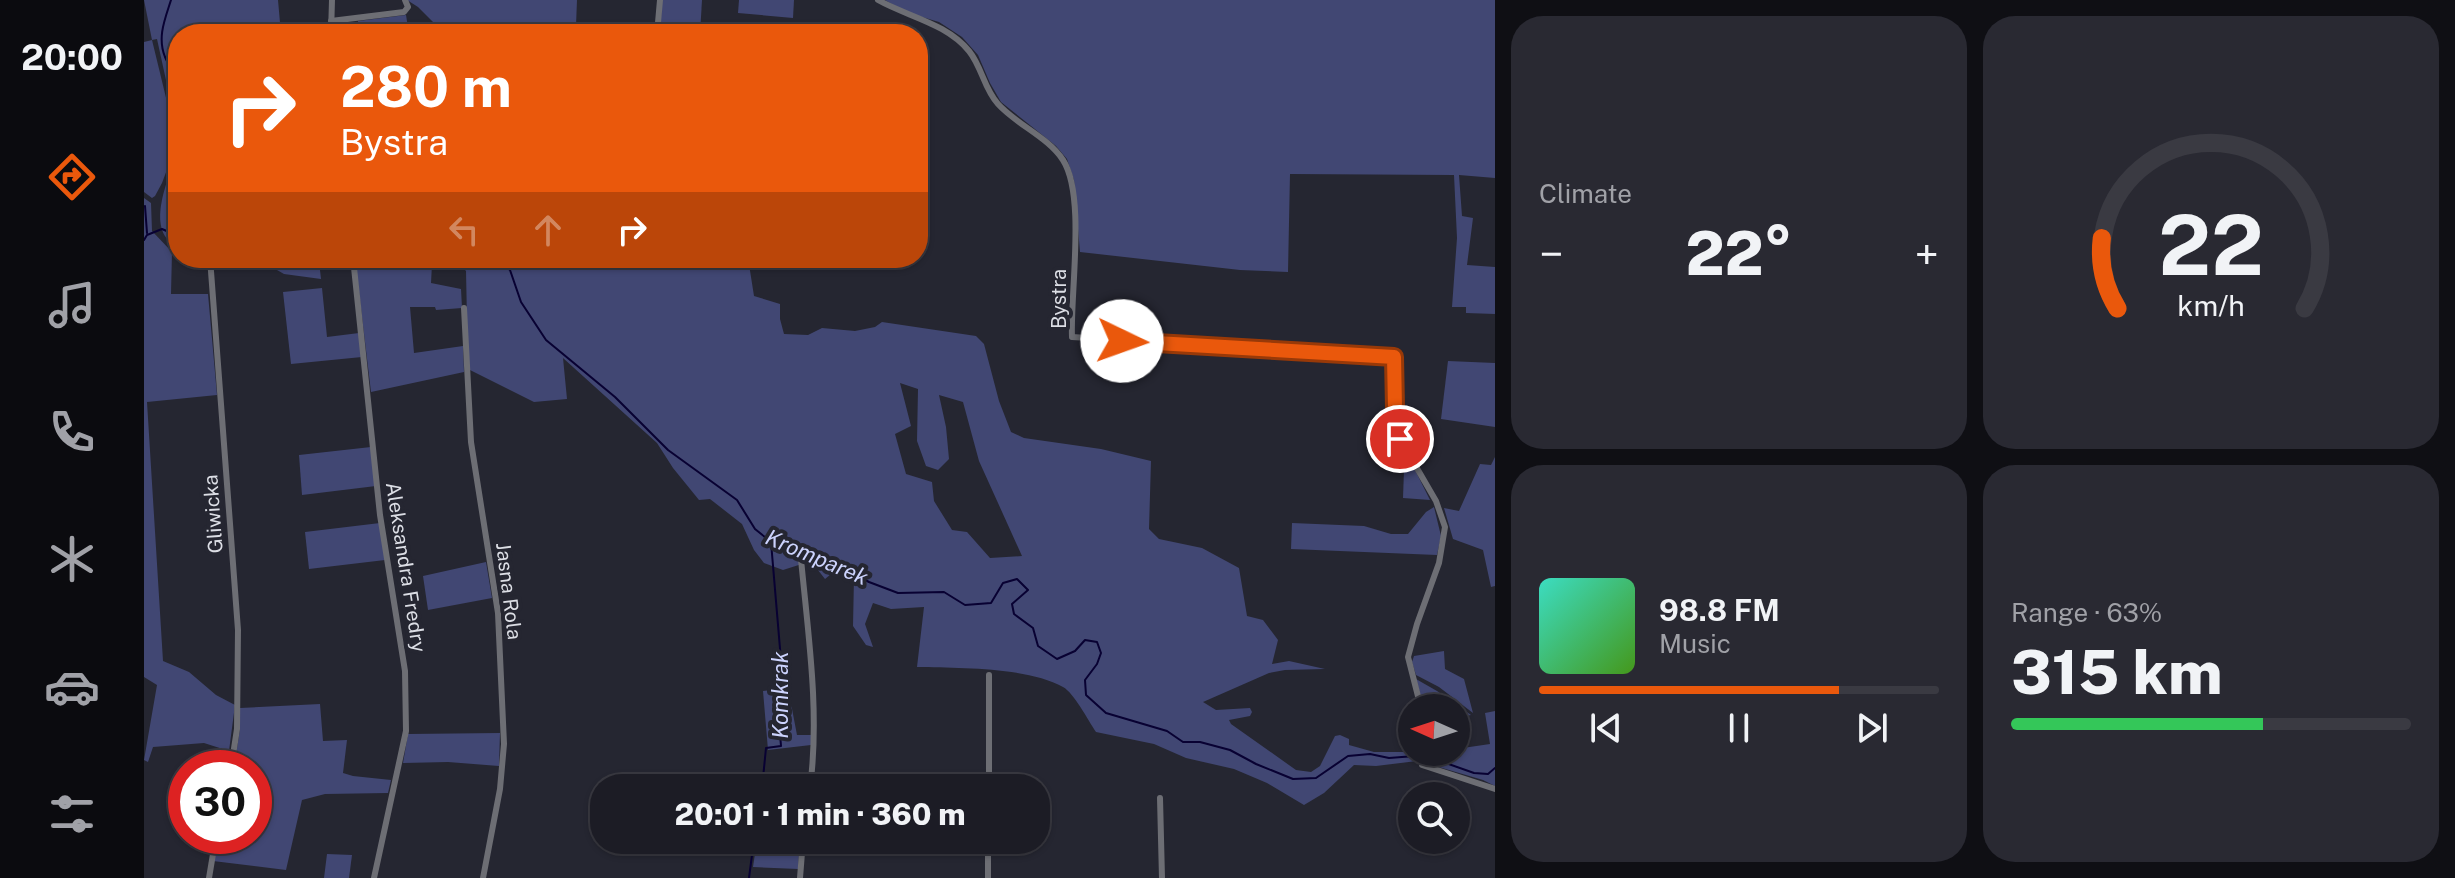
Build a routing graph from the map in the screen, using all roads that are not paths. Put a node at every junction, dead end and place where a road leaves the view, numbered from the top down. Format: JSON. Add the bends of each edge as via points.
{"nodes":[{"id":1,"x":332,"y":0,"type":"edge"},
{"id":2,"x":405,"y":0,"type":"edge"},
{"id":3,"x":660,"y":0,"type":"edge"},
{"id":4,"x":878,"y":0,"type":"edge"},
{"id":5,"x":331,"y":21,"type":"joint"},
{"id":6,"x":658,"y":24,"type":"edge"},
{"id":7,"x":211,"y":268,"type":"edge"},
{"id":8,"x":354,"y":268,"type":"edge"},
{"id":9,"x":464,"y":308,"type":"dead end"},
{"id":10,"x":801,"y":559,"type":"dead end"},
{"id":11,"x":989,"y":675,"type":"dead end"},
{"id":12,"x":1417,"y":694,"type":"edge"},
{"id":13,"x":234,"y":750,"type":"edge"},
{"id":14,"x":1425,"y":766,"type":"edge"},
{"id":15,"x":812,"y":774,"type":"edge"},
{"id":16,"x":989,"y":774,"type":"edge"},
{"id":17,"x":1495,"y":789,"type":"edge"},
{"id":18,"x":1160,"y":798,"type":"dead end"},
{"id":19,"x":213,"y":854,"type":"edge"},
{"id":20,"x":802,"y":854,"type":"edge"},
{"id":21,"x":988,"y":854,"type":"edge"},
{"id":22,"x":209,"y":878,"type":"edge"},
{"id":23,"x":374,"y":878,"type":"edge"},
{"id":24,"x":483,"y":878,"type":"edge"},
{"id":25,"x":800,"y":878,"type":"edge"},
{"id":26,"x":988,"y":878,"type":"edge"},
{"id":27,"x":1162,"y":878,"type":"edge"}],
"edges":[{"from":1,"to":5,"type":"street"},
{"from":2,"to":5,"type":"street","via":[[408,9],[402,13]]},
{"from":3,"to":6,"type":"street"},
{"from":4,"to":12,"type":"street","name":"Bystra","via":[[957,39],[999,106],[1064,161],[1075,224],[1072,337],[1394,357],[1400,439],[1445,527],[1439,563],[1408,657]]},
{"from":7,"to":13,"type":"street","name":"Gliwicka","via":[[238,630]]},
{"from":8,"to":23,"type":"street","name":"Aleksandra Fredry","via":[[380,515],[405,671],[406,731]]},
{"from":9,"to":24,"type":"street","name":"Jasna Rola","via":[[471,442],[498,613],[504,730],[500,789]]},
{"from":10,"to":15,"type":"street","via":[[813,691]]},
{"from":11,"to":16,"type":"street"},
{"from":14,"to":17,"type":"street"},
{"from":18,"to":27,"type":"street"},
{"from":19,"to":22,"type":"street"},
{"from":20,"to":25,"type":"street"},
{"from":21,"to":26,"type":"street"}]}
